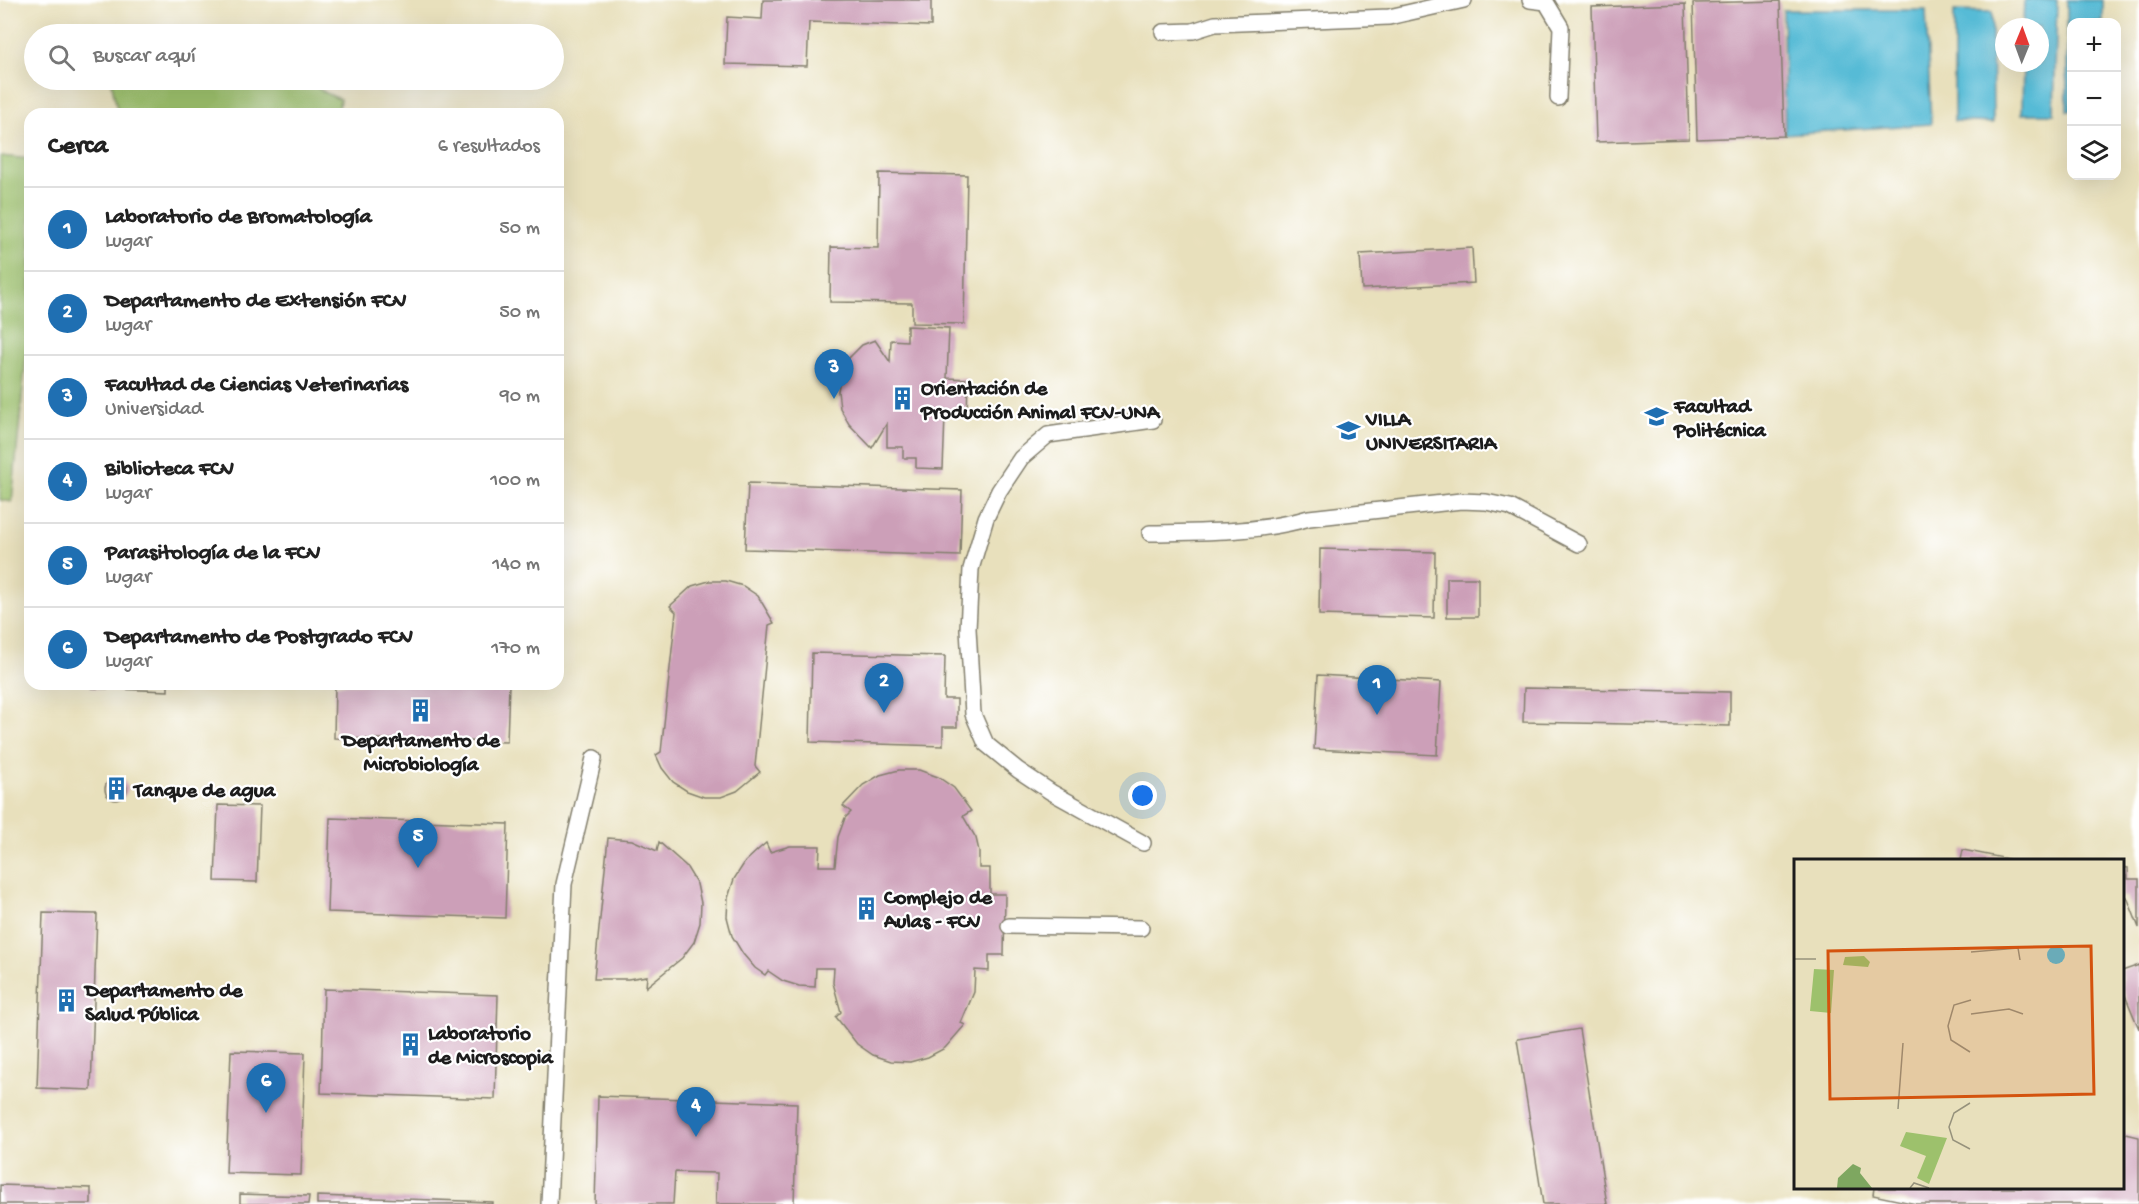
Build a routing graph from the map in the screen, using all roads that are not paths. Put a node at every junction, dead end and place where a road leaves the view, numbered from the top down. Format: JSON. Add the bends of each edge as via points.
{"nodes":[{"id":1,"x":1464,"y":0,"type":"edge"},
{"id":2,"x":1530,"y":0,"type":"edge"},
{"id":3,"x":1162,"y":32,"type":"dead end"},
{"id":4,"x":1558,"y":98,"type":"dead end"},
{"id":5,"x":1153,"y":420,"type":"dead end"},
{"id":6,"x":1150,"y":533,"type":"dead end"},
{"id":7,"x":1579,"y":544,"type":"dead end"},
{"id":8,"x":594,"y":758,"type":"dead end"},
{"id":9,"x":1143,"y":843,"type":"dead end"},
{"id":10,"x":1009,"y":926,"type":"dead end"},
{"id":11,"x":1141,"y":928,"type":"dead end"},
{"id":12,"x":549,"y":1204,"type":"edge"}],
"edges":[{"from":1,"to":3,"type":"lane","via":[[1389,17],[1215,24],[1193,31]]},
{"from":2,"to":4,"type":"lane","via":[[1546,2],[1561,27]]},
{"from":5,"to":9,"type":"lane","via":[[1048,435],[1021,458],[999,491],[983,528],[971,569],[968,629],[973,714],[986,744],[1051,792]]},
{"from":6,"to":7,"type":"lane","via":[[1285,525],[1319,517],[1461,501],[1510,507]]},
{"from":8,"to":12,"type":"lane","via":[[564,884]]},
{"from":10,"to":11,"type":"lane"}]}
